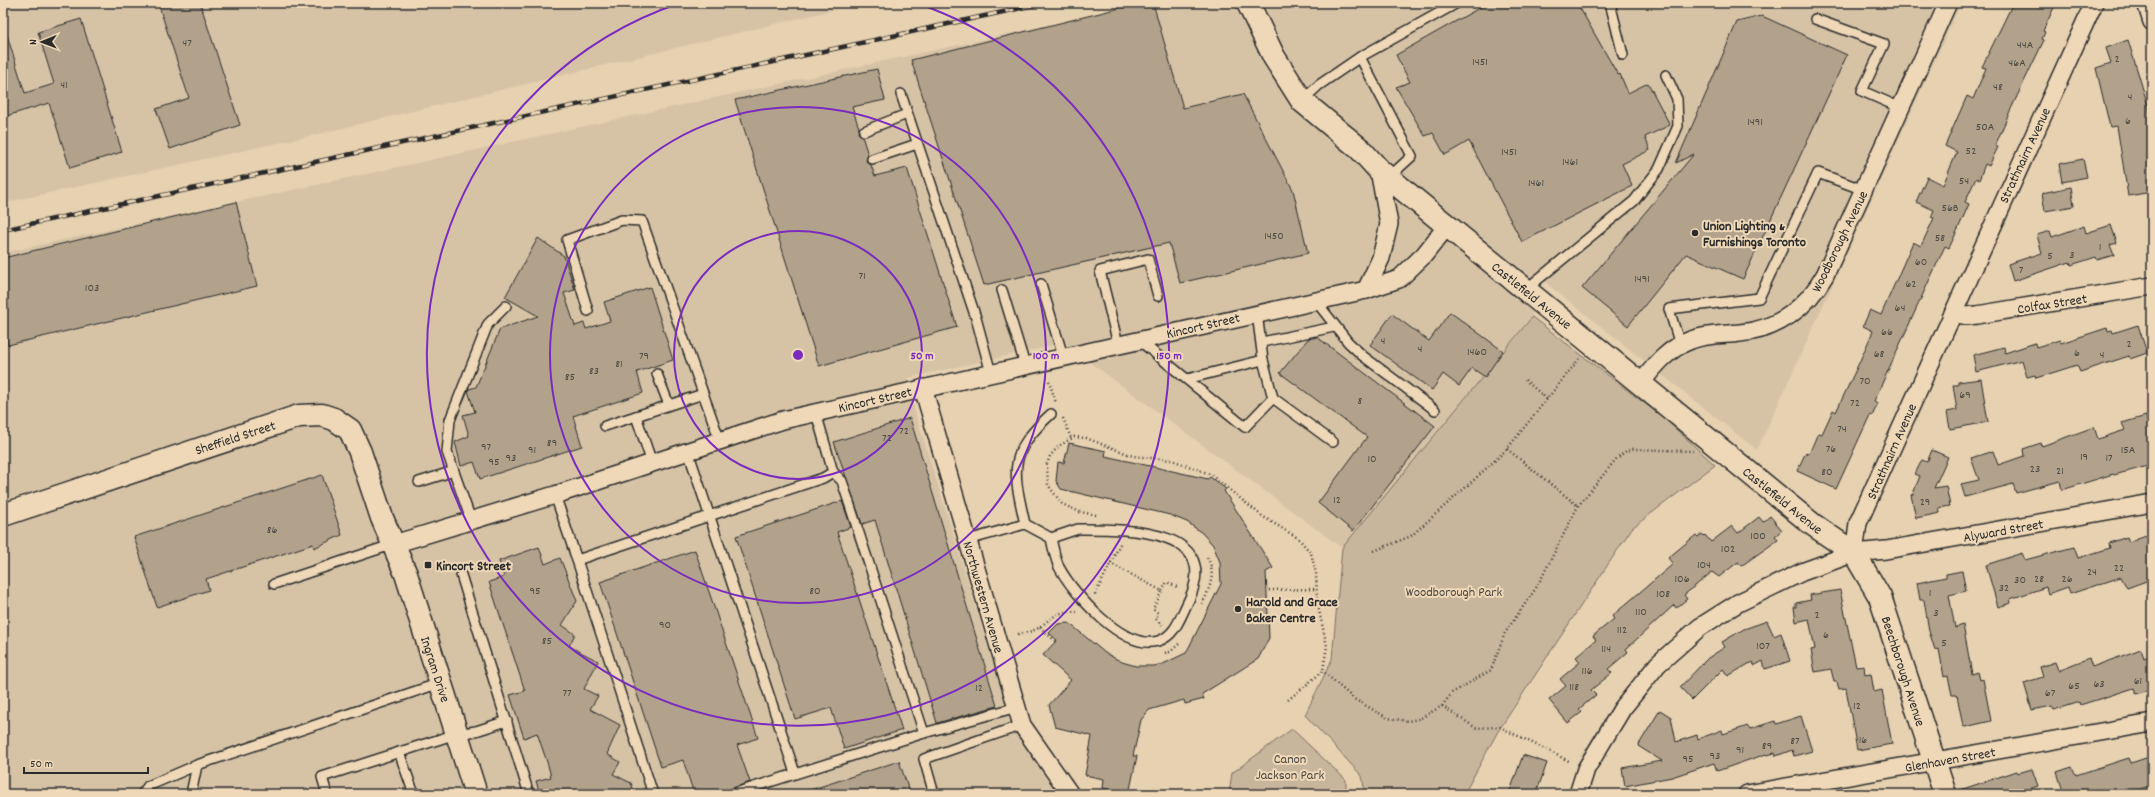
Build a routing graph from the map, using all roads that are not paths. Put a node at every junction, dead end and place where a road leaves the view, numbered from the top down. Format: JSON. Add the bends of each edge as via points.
{"nodes":[{"id":1,"x":1248,"y":3,"type":"edge"},
{"id":2,"x":1457,"y":3,"type":"edge"},
{"id":3,"x":1610,"y":3,"type":"edge"},
{"id":4,"x":1948,"y":3,"type":"edge"},
{"id":5,"x":2094,"y":3,"type":"edge"},
{"id":6,"x":2146,"y":3,"type":"edge"},
{"id":7,"x":1815,"y":19,"type":"dead end"},
{"id":8,"x":2152,"y":22,"type":"edge"},
{"id":9,"x":1623,"y":55,"type":"dead end"},
{"id":10,"x":1360,"y":57,"type":"junction"},
{"id":11,"x":1666,"y":75,"type":"dead end"},
{"id":12,"x":901,"y":94,"type":"dead end"},
{"id":13,"x":1302,"y":101,"type":"junction"},
{"id":14,"x":1901,"y":108,"type":"junction"},
{"id":15,"x":907,"y":114,"type":"junction"},
{"id":16,"x":864,"y":131,"type":"dead end"},
{"id":17,"x":917,"y":144,"type":"junction"},
{"id":18,"x":872,"y":159,"type":"dead end"},
{"id":19,"x":1384,"y":174,"type":"junction"},
{"id":20,"x":1864,"y":190,"type":"junction"},
{"id":21,"x":1447,"y":226,"type":"junction"},
{"id":22,"x":1041,"y":284,"type":"dead end"},
{"id":23,"x":2152,"y":286,"type":"edge"},
{"id":24,"x":1002,"y":290,"type":"dead end"},
{"id":25,"x":1366,"y":290,"type":"junction"},
{"id":26,"x":1525,"y":290,"type":"junction"},
{"id":27,"x":1158,"y":296,"type":"dead end"},
{"id":28,"x":1315,"y":300,"type":"junction"},
{"id":29,"x":506,"y":306,"type":"dead end"},
{"id":30,"x":588,"y":311,"type":"dead end"},
{"id":31,"x":1257,"y":313,"type":"junction"},
{"id":32,"x":1953,"y":313,"type":"junction"},
{"id":33,"x":1334,"y":327,"type":"junction"},
{"id":34,"x":1139,"y":340,"type":"junction"},
{"id":35,"x":1262,"y":342,"type":"junction"},
{"id":36,"x":1118,"y":344,"type":"junction"},
{"id":37,"x":1680,"y":345,"type":"junction"},
{"id":38,"x":1063,"y":356,"type":"junction"},
{"id":39,"x":1263,"y":360,"type":"junction"},
{"id":40,"x":1025,"y":365,"type":"junction"},
{"id":41,"x":991,"y":373,"type":"junction"},
{"id":42,"x":657,"y":374,"type":"dead end"},
{"id":43,"x":1187,"y":380,"type":"junction"},
{"id":44,"x":1641,"y":383,"type":"junction"},
{"id":45,"x":923,"y":388,"type":"junction"},
{"id":46,"x":703,"y":394,"type":"junction"},
{"id":47,"x":1274,"y":398,"type":"junction"},
{"id":48,"x":669,"y":405,"type":"junction"},
{"id":49,"x":1435,"y":410,"type":"dead end"},
{"id":50,"x":816,"y":412,"type":"junction"},
{"id":51,"x":1052,"y":414,"type":"dead end"},
{"id":52,"x":636,"y":416,"type":"junction"},
{"id":53,"x":606,"y":426,"type":"dead end"},
{"id":54,"x":720,"y":441,"type":"junction"},
{"id":55,"x":1333,"y":442,"type":"dead end"},
{"id":56,"x":688,"y":451,"type":"junction"},
{"id":57,"x":652,"y":463,"type":"junction"},
{"id":58,"x":454,"y":471,"type":"junction"},
{"id":59,"x":833,"y":472,"type":"junction"},
{"id":60,"x":419,"y":482,"type":"dead end"},
{"id":61,"x":555,"y":495,"type":"junction"},
{"id":62,"x":2152,"y":503,"type":"edge"},
{"id":63,"x":3,"y":515,"type":"edge"},
{"id":64,"x":710,"y":516,"type":"junction"},
{"id":65,"x":471,"y":520,"type":"junction"},
{"id":66,"x":1025,"y":524,"type":"junction"},
{"id":67,"x":1051,"y":538,"type":"junction"},
{"id":68,"x":968,"y":540,"type":"junction"},
{"id":69,"x":394,"y":544,"type":"junction"},
{"id":70,"x":1854,"y":553,"type":"junction"},
{"id":71,"x":577,"y":560,"type":"junction"},
{"id":72,"x":461,"y":575,"type":"dead end"},
{"id":73,"x":274,"y":584,"type":"dead end"},
{"id":74,"x":440,"y":683,"type":"junction"},
{"id":75,"x":1017,"y":707,"type":"junction"},
{"id":76,"x":507,"y":721,"type":"junction"},
{"id":77,"x":2152,"y":723,"type":"edge"},
{"id":78,"x":1022,"y":725,"type":"junction"},
{"id":79,"x":924,"y":733,"type":"junction"},
{"id":80,"x":456,"y":734,"type":"junction"},
{"id":81,"x":399,"y":752,"type":"junction"},
{"id":82,"x":1934,"y":762,"type":"junction"},
{"id":83,"x":197,"y":765,"type":"junction"},
{"id":84,"x":795,"y":773,"type":"junction"},
{"id":85,"x":142,"y":794,"type":"edge"},
{"id":86,"x":191,"y":794,"type":"edge"},
{"id":87,"x":327,"y":794,"type":"edge"},
{"id":88,"x":414,"y":794,"type":"edge"},
{"id":89,"x":476,"y":794,"type":"edge"},
{"id":90,"x":529,"y":794,"type":"edge"},
{"id":91,"x":653,"y":794,"type":"edge"},
{"id":92,"x":732,"y":794,"type":"edge"},
{"id":93,"x":934,"y":794,"type":"edge"},
{"id":94,"x":1070,"y":794,"type":"edge"},
{"id":95,"x":1578,"y":794,"type":"edge"},
{"id":96,"x":1747,"y":794,"type":"edge"},
{"id":97,"x":1945,"y":794,"type":"edge"}],
"edges":[{"from":1,"to":13,"type":"street","name":"Castlefield Avenue","via":[[1274,57]]},
{"from":2,"to":10,"type":"lane"},
{"from":3,"to":9,"type":"lane"},
{"from":4,"to":14,"type":"street","name":"Woodborough Avenue"},
{"from":5,"to":32,"type":"street","name":"Strathnairn Avenue"},
{"from":6,"to":8,"type":"street"},
{"from":7,"to":14,"type":"lane","via":[[1884,44],[1862,92]]},
{"from":10,"to":13,"type":"lane","via":[[1319,85]]},
{"from":10,"to":19,"type":"lane","via":[[1412,156]]},
{"from":11,"to":26,"type":"lane","via":[[1677,98],[1678,126],[1659,169],[1634,201]]},
{"from":12,"to":15,"type":"lane"},
{"from":13,"to":19,"type":"street","name":"Castlefield Avenue","via":[[1360,149]]},
{"from":14,"to":20,"type":"street","name":"Woodborough Avenue"},
{"from":15,"to":16,"type":"lane"},
{"from":15,"to":17,"type":"lane"},
{"from":17,"to":18,"type":"lane"},
{"from":17,"to":41,"type":"lane","via":[[976,318]]},
{"from":19,"to":21,"type":"street","name":"Castlefield Avenue"},
{"from":19,"to":25,"type":"street","via":[[1389,224],[1381,258]]},
{"from":20,"to":37,"type":"street","name":"Woodborough Avenue","via":[[1825,275],[1808,300],[1794,312],[1779,322],[1755,331],[1706,336]]},
{"from":20,"to":37,"type":"lane","via":[[1818,173],[1759,298],[1669,309]]},
{"from":21,"to":25,"type":"street","name":"Kincort Street","via":[[1424,255],[1399,279]]},
{"from":21,"to":26,"type":"street","name":"Castlefield Avenue"},
{"from":22,"to":38,"type":"lane"},
{"from":23,"to":32,"type":"street","name":"Colfax Street","via":[[1976,315]]},
{"from":24,"to":40,"type":"lane"},
{"from":25,"to":28,"type":"street","name":"Kincort Street"},
{"from":26,"to":44,"type":"street","name":"Castlefield Avenue"},
{"from":27,"to":36,"type":"lane","via":[[1148,259],[1100,271]]},
{"from":28,"to":31,"type":"street","name":"Kincort Street"},
{"from":28,"to":33,"type":"lane"},
{"from":29,"to":58,"type":"lane","via":[[488,324],[450,420],[447,452]]},
{"from":30,"to":46,"type":"lane","via":[[567,240],[622,220],[642,221]]},
{"from":31,"to":34,"type":"street","name":"Kincort Street"},
{"from":31,"to":35,"type":"lane"},
{"from":32,"to":70,"type":"street","name":"Strathnairn Avenue","via":[[1858,524]]},
{"from":33,"to":35,"type":"lane"},
{"from":33,"to":49,"type":"lane","via":[[1363,356]]},
{"from":34,"to":36,"type":"street","name":"Kincort Street"},
{"from":34,"to":43,"type":"lane"},
{"from":35,"to":39,"type":"lane"},
{"from":36,"to":38,"type":"street","name":"Kincort Street"},
{"from":37,"to":44,"type":"street","name":"Woodborough Avenue","via":[[1656,364]]},
{"from":38,"to":40,"type":"street","name":"Kincort Street"},
{"from":39,"to":43,"type":"lane"},
{"from":39,"to":47,"type":"lane"},
{"from":40,"to":41,"type":"street","name":"Kincort Street"},
{"from":41,"to":45,"type":"street","name":"Kincort Street"},
{"from":42,"to":48,"type":"lane"},
{"from":43,"to":47,"type":"lane","via":[[1245,427]]},
{"from":44,"to":70,"type":"street","name":"Castlefield Avenue","via":[[1812,524]]},
{"from":45,"to":50,"type":"street","name":"Kincort Street"},
{"from":45,"to":68,"type":"street","name":"Northwestern Avenue"},
{"from":46,"to":48,"type":"lane"},
{"from":46,"to":54,"type":"lane"},
{"from":47,"to":55,"type":"lane"},
{"from":48,"to":52,"type":"lane"},
{"from":50,"to":54,"type":"street","name":"Kincort Street"},
{"from":50,"to":59,"type":"lane"},
{"from":51,"to":66,"type":"lane","via":[[1028,437],[1017,463],[1015,480]]},
{"from":52,"to":53,"type":"lane"},
{"from":52,"to":57,"type":"lane"},
{"from":54,"to":56,"type":"street","name":"Kincort Street"},
{"from":56,"to":57,"type":"street","name":"Kincort Street"},
{"from":56,"to":64,"type":"lane"},
{"from":57,"to":61,"type":"street","name":"Kincort Street"},
{"from":58,"to":60,"type":"lane"},
{"from":58,"to":65,"type":"lane"},
{"from":59,"to":64,"type":"lane","via":[[823,478]]},
{"from":59,"to":79,"type":"lane","via":[[842,480]]},
{"from":61,"to":65,"type":"street","name":"Kincort Street"},
{"from":61,"to":71,"type":"lane"},
{"from":62,"to":70,"type":"street","name":"Alyward Street","via":[[1886,550]]},
{"from":63,"to":69,"type":"street","name":"Sheffield Street","via":[[299,416],[322,414],[350,430]]},
{"from":64,"to":71,"type":"lane"},
{"from":64,"to":84,"type":"lane"},
{"from":65,"to":69,"type":"street","name":"Kincort Street"},
{"from":66,"to":67,"type":"lane"},
{"from":66,"to":68,"type":"lane"},
{"from":67,"to":67,"type":"lane","via":[[1059,567],[1089,607],[1120,632],[1137,641],[1158,641],[1172,632],[1194,590],[1197,574],[1194,562],[1184,548],[1150,533],[1078,529]]},
{"from":68,"to":75,"type":"street","name":"Northwestern Avenue"},
{"from":69,"to":73,"type":"lane"},
{"from":69,"to":74,"type":"street","name":"Ingram Drive"},
{"from":70,"to":82,"type":"street","name":"Beechborough Avenue","via":[[1880,596]]},
{"from":70,"to":95,"type":"street","via":[[1767,588],[1700,627],[1658,664],[1622,709],[1586,769]]},
{"from":71,"to":91,"type":"lane"},
{"from":72,"to":76,"type":"lane"},
{"from":74,"to":80,"type":"street","name":"Ingram Drive"},
{"from":74,"to":83,"type":"lane"},
{"from":75,"to":78,"type":"street","name":"Northwestern Avenue"},
{"from":75,"to":79,"type":"lane"},
{"from":76,"to":80,"type":"lane","via":[[476,731]]},
{"from":76,"to":90,"type":"lane"},
{"from":77,"to":82,"type":"street","name":"Glenhaven Street"},
{"from":78,"to":93,"type":"lane","via":[[924,759]]},
{"from":78,"to":94,"type":"street","name":"Northwestern Avenue"},
{"from":79,"to":84,"type":"lane"},
{"from":80,"to":81,"type":"lane"},
{"from":80,"to":89,"type":"street","name":"Ingram Drive"},
{"from":81,"to":87,"type":"lane","via":[[322,777]]},
{"from":81,"to":88,"type":"lane"},
{"from":82,"to":96,"type":"street","name":"Glenhaven Street"},
{"from":82,"to":97,"type":"street","name":"Beechborough Avenue"},
{"from":83,"to":85,"type":"lane","via":[[148,786]]},
{"from":83,"to":86,"type":"lane"},
{"from":84,"to":92,"type":"lane"}]}
